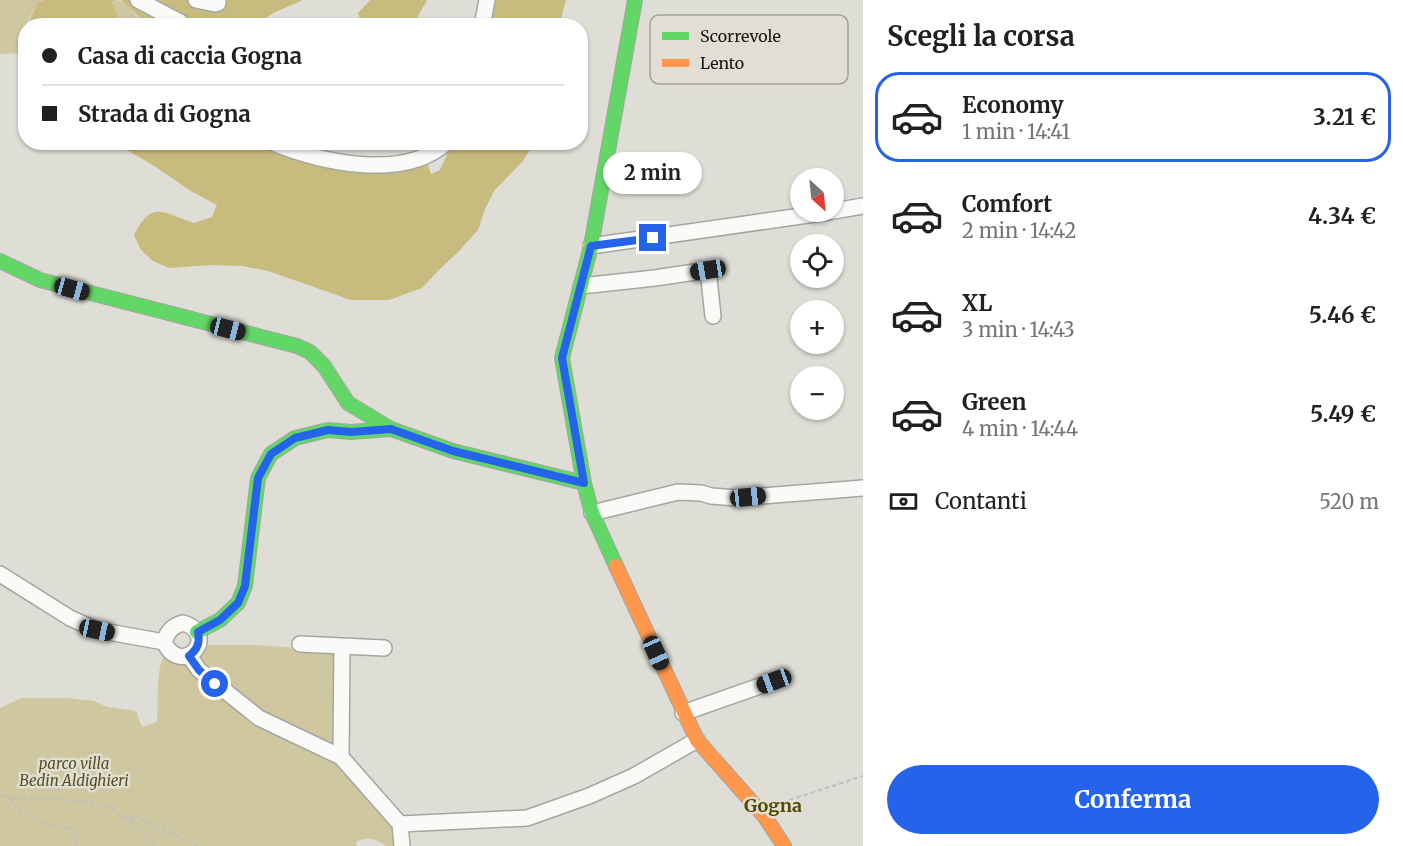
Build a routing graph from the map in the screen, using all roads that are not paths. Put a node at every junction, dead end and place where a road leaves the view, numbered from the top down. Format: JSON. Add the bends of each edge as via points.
{"nodes":[{"id":1,"x":138,"y":0,"type":"edge"},
{"id":2,"x":196,"y":0,"type":"edge"},
{"id":3,"x":218,"y":0,"type":"edge"},
{"id":4,"x":487,"y":0,"type":"edge"},
{"id":5,"x":636,"y":0,"type":"edge"},
{"id":6,"x":174,"y":18,"type":"edge"},
{"id":7,"x":484,"y":18,"type":"edge"},
{"id":8,"x":293,"y":150,"type":"edge"},
{"id":9,"x":438,"y":150,"type":"edge"},
{"id":10,"x":863,"y":206,"type":"edge"},
{"id":11,"x":844,"y":209,"type":"edge"},
{"id":12,"x":790,"y":218,"type":"edge"},
{"id":13,"x":591,"y":246,"type":"junction"},
{"id":14,"x":0,"y":261,"type":"edge"},
{"id":15,"x":581,"y":286,"type":"junction"},
{"id":16,"x":713,"y":316,"type":"dead end"},
{"id":17,"x":391,"y":429,"type":"junction"},
{"id":18,"x":584,"y":483,"type":"junction"},
{"id":19,"x":863,"y":488,"type":"edge"},
{"id":20,"x":592,"y":513,"type":"junction"},
{"id":21,"x":0,"y":574,"type":"edge"},
{"id":22,"x":198,"y":632,"type":"junction"},
{"id":23,"x":164,"y":642,"type":"junction"},
{"id":24,"x":300,"y":644,"type":"dead end"},
{"id":25,"x":342,"y":647,"type":"junction"},
{"id":26,"x":384,"y":648,"type":"dead end"},
{"id":27,"x":189,"y":656,"type":"junction"},
{"id":28,"x":774,"y":681,"type":"dead end"},
{"id":29,"x":683,"y":713,"type":"junction"},
{"id":30,"x":697,"y":740,"type":"junction"},
{"id":31,"x":341,"y":757,"type":"junction"},
{"id":32,"x":400,"y":824,"type":"junction"},
{"id":33,"x":402,"y":846,"type":"edge"},
{"id":34,"x":784,"y":846,"type":"edge"}],
"edges":[{"from":1,"to":6,"type":"street"},
{"from":2,"to":3,"type":"street","via":[[215,4]]},
{"from":4,"to":7,"type":"street"},
{"from":5,"to":13,"type":"street"},
{"from":8,"to":9,"type":"street","via":[[308,156],[368,164],[416,160]]},
{"from":10,"to":11,"type":"street"},
{"from":12,"to":13,"type":"street"},
{"from":13,"to":15,"type":"street"},
{"from":14,"to":17,"type":"street","via":[[40,280],[304,349],[324,366],[348,403]]},
{"from":15,"to":16,"type":"street","via":[[708,270]]},
{"from":15,"to":18,"type":"street","via":[[562,358]]},
{"from":17,"to":18,"type":"street","via":[[453,451]]},
{"from":17,"to":22,"type":"street","via":[[328,430],[295,438],[271,454],[258,478],[245,586],[238,603],[220,620]]},
{"from":18,"to":20,"type":"street"},
{"from":19,"to":20,"type":"street","via":[[737,498],[678,492]]},
{"from":20,"to":29,"type":"street"},
{"from":21,"to":23,"type":"street","via":[[70,618],[97,630]]},
{"from":22,"to":23,"type":"street","via":[[183,623],[174,625]]},
{"from":22,"to":27,"type":"street","via":[[198,644]]},
{"from":23,"to":27,"type":"street","via":[[174,655]]},
{"from":24,"to":25,"type":"street"},
{"from":25,"to":26,"type":"street"},
{"from":25,"to":31,"type":"street"},
{"from":27,"to":31,"type":"street","via":[[199,670],[259,718]]},
{"from":28,"to":29,"type":"street"},
{"from":29,"to":30,"type":"street"},
{"from":30,"to":32,"type":"street","via":[[634,777],[527,818]]},
{"from":30,"to":34,"type":"street","via":[[765,817]]},
{"from":31,"to":32,"type":"street"},
{"from":32,"to":33,"type":"street"}]}
